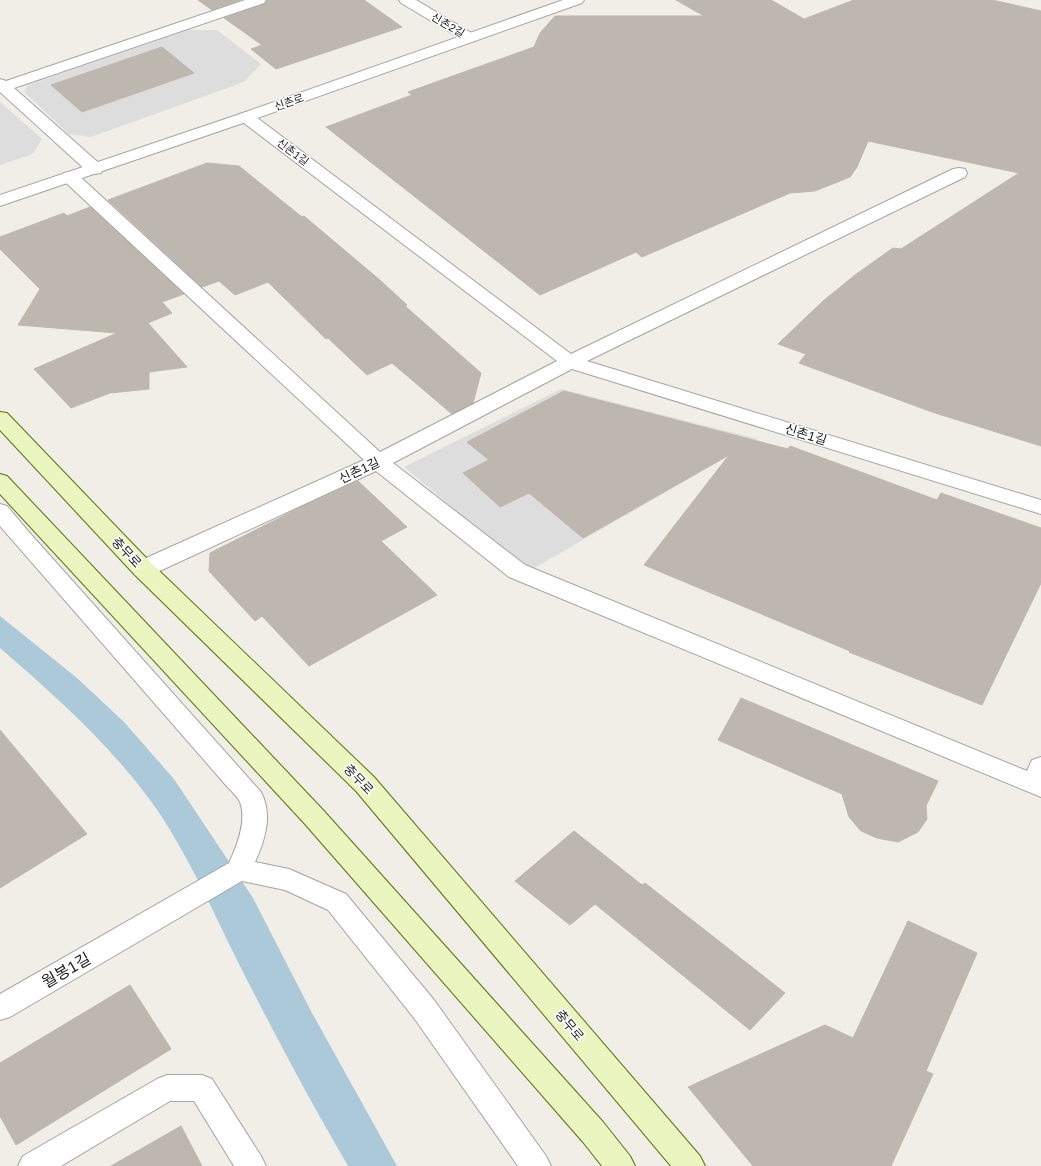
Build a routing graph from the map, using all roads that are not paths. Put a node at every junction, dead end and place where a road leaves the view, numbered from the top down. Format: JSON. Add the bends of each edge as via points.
{"nodes":[{"id":1,"x":259,"y":0,"type":"edge"},
{"id":2,"x":406,"y":0,"type":"edge"},
{"id":3,"x":577,"y":0,"type":"edge"},
{"id":4,"x":470,"y":38,"type":"junction"},
{"id":5,"x":1,"y":86,"type":"edge"},
{"id":6,"x":246,"y":117,"type":"junction"},
{"id":7,"x":95,"y":169,"type":"junction"},
{"id":8,"x":959,"y":173,"type":"dead end"},
{"id":9,"x":70,"y":177,"type":"junction"},
{"id":10,"x":0,"y":201,"type":"edge"},
{"id":11,"x":570,"y":362,"type":"junction"},
{"id":12,"x":0,"y":418,"type":"edge"},
{"id":13,"x":378,"y":462,"type":"junction"},
{"id":14,"x":0,"y":481,"type":"edge"},
{"id":15,"x":1041,"y":506,"type":"edge"},
{"id":16,"x":0,"y":511,"type":"edge"},
{"id":17,"x":143,"y":569,"type":"junction"},
{"id":18,"x":1039,"y":780,"type":"edge"},
{"id":19,"x":239,"y":870,"type":"junction"},
{"id":20,"x":0,"y":1008,"type":"edge"},
{"id":21,"x":33,"y":1166,"type":"edge"},
{"id":22,"x":251,"y":1166,"type":"edge"},
{"id":23,"x":536,"y":1166,"type":"edge"},
{"id":24,"x":620,"y":1166,"type":"edge"},
{"id":25,"x":690,"y":1166,"type":"edge"}],
"edges":[{"from":1,"to":5,"type":"street"},
{"from":2,"to":4,"type":"street","name":"신촌2길"},
{"from":3,"to":4,"type":"street","name":"신촌로"},
{"from":4,"to":6,"type":"street","name":"신촌로"},
{"from":5,"to":7,"type":"street"},
{"from":6,"to":7,"type":"street","name":"신촌로"},
{"from":6,"to":11,"type":"street","name":"신촌1길"},
{"from":7,"to":9,"type":"street","name":"신촌로"},
{"from":8,"to":11,"type":"street"},
{"from":9,"to":10,"type":"street","name":"신촌로"},
{"from":9,"to":13,"type":"street"},
{"from":11,"to":13,"type":"street","name":"신촌1길"},
{"from":11,"to":15,"type":"street","name":"신촌1길"},
{"from":12,"to":17,"type":"main road","name":"충무로"},
{"from":13,"to":17,"type":"street","name":"신촌1길"},
{"from":13,"to":18,"type":"street","via":[[517,571]]},
{"from":14,"to":24,"type":"main road","via":[[314,817],[593,1132]]},
{"from":16,"to":19,"type":"street","via":[[252,799],[252,840]]},
{"from":17,"to":25,"type":"main road","name":"충무로","via":[[365,784]]},
{"from":19,"to":20,"type":"street","name":"월봉1길"},
{"from":19,"to":23,"type":"street","via":[[290,880],[338,902],[424,1008]]},
{"from":21,"to":22,"type":"street","via":[[166,1088],[202,1088]]}]}
